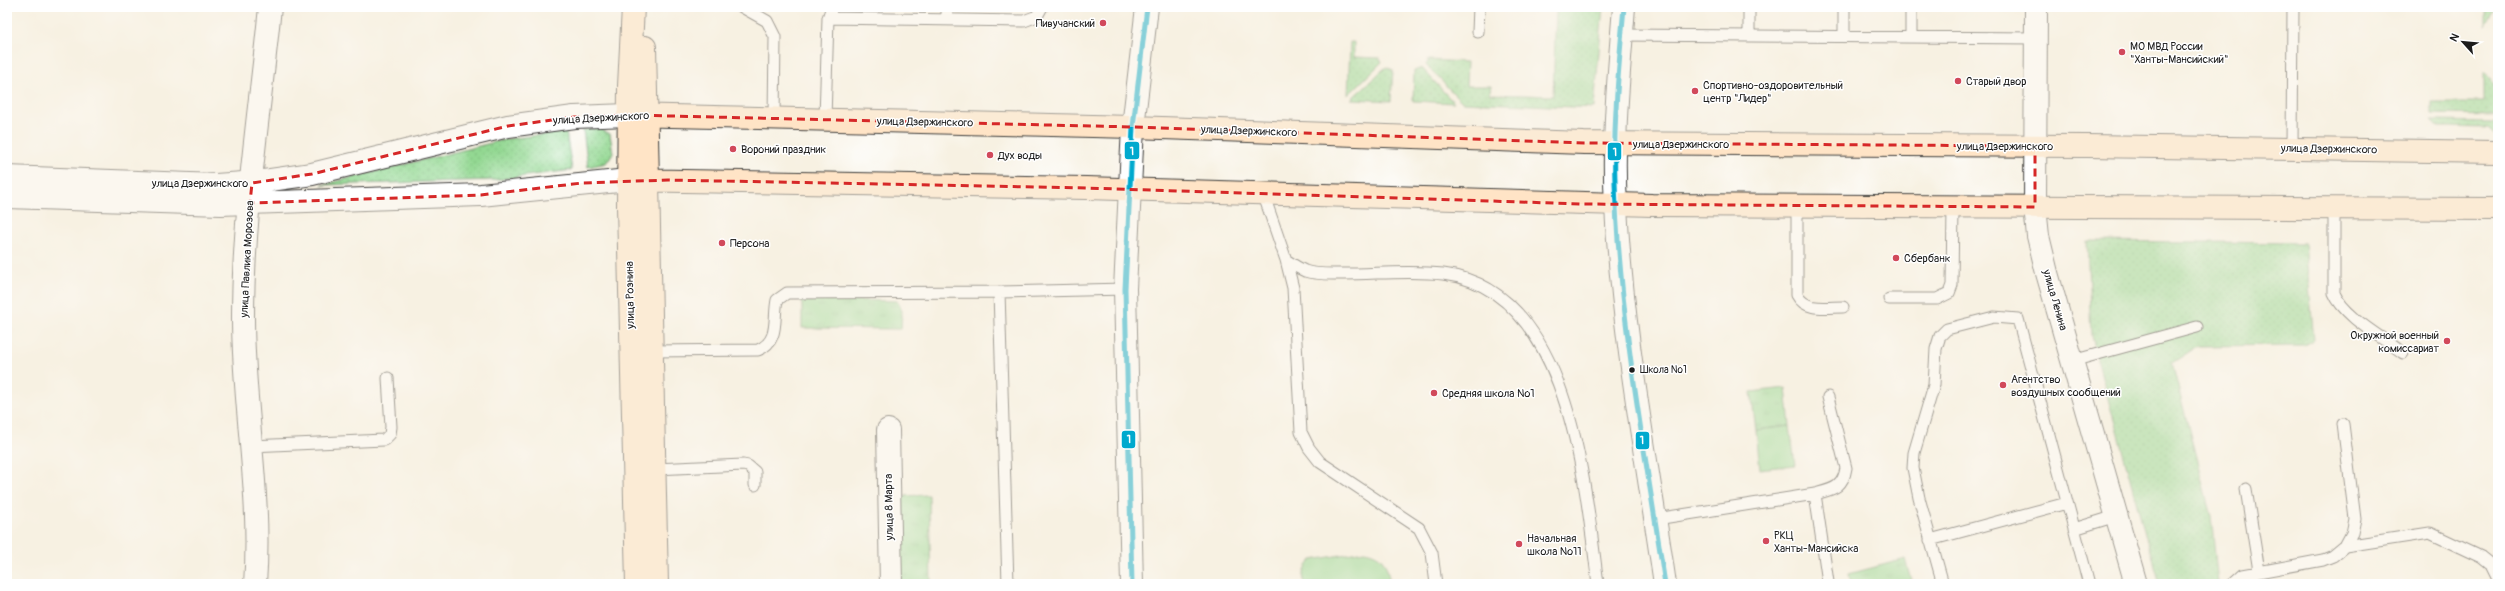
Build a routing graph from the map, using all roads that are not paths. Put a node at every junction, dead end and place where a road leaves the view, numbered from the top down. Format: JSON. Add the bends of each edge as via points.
{"nodes":[{"id":1,"x":270,"y":7,"type":"edge"},
{"id":2,"x":633,"y":7,"type":"edge"},
{"id":3,"x":646,"y":7,"type":"edge"},
{"id":4,"x":742,"y":7,"type":"edge"},
{"id":5,"x":832,"y":7,"type":"edge"},
{"id":6,"x":947,"y":7,"type":"edge"},
{"id":7,"x":1042,"y":7,"type":"edge"},
{"id":8,"x":1147,"y":7,"type":"edge"},
{"id":9,"x":1479,"y":7,"type":"edge"},
{"id":10,"x":1624,"y":7,"type":"edge"},
{"id":11,"x":1749,"y":7,"type":"edge"},
{"id":12,"x":1844,"y":7,"type":"edge"},
{"id":13,"x":1911,"y":7,"type":"edge"},
{"id":14,"x":2036,"y":7,"type":"edge"},
{"id":15,"x":2293,"y":7,"type":"edge"},
{"id":16,"x":828,"y":18,"type":"junction"},
{"id":17,"x":947,"y":20,"type":"junction"},
{"id":18,"x":1478,"y":32,"type":"dead end"},
{"id":19,"x":1622,"y":34,"type":"junction"},
{"id":20,"x":1749,"y":36,"type":"junction"},
{"id":21,"x":1844,"y":36,"type":"junction"},
{"id":22,"x":1911,"y":36,"type":"junction"},
{"id":23,"x":2036,"y":38,"type":"junction"},
{"id":24,"x":637,"y":115,"type":"junction"},
{"id":25,"x":774,"y":118,"type":"junction"},
{"id":26,"x":824,"y":119,"type":"junction"},
{"id":27,"x":1133,"y":127,"type":"junction"},
{"id":28,"x":1615,"y":144,"type":"junction"},
{"id":29,"x":2035,"y":146,"type":"junction"},
{"id":30,"x":2292,"y":148,"type":"junction"},
{"id":31,"x":2498,"y":152,"type":"edge"},
{"id":32,"x":7,"y":177,"type":"edge"},
{"id":33,"x":638,"y":180,"type":"junction"},
{"id":34,"x":1129,"y":189,"type":"junction"},
{"id":35,"x":251,"y":193,"type":"junction"},
{"id":36,"x":1263,"y":194,"type":"junction"},
{"id":37,"x":7,"y":197,"type":"edge"},
{"id":38,"x":1615,"y":204,"type":"junction"},
{"id":39,"x":1797,"y":206,"type":"junction"},
{"id":40,"x":1953,"y":207,"type":"junction"},
{"id":41,"x":2035,"y":207,"type":"junction"},
{"id":42,"x":2334,"y":208,"type":"junction"},
{"id":43,"x":2498,"y":209,"type":"edge"},
{"id":44,"x":1286,"y":260,"type":"junction"},
{"id":45,"x":1125,"y":289,"type":"junction"},
{"id":46,"x":999,"y":292,"type":"junction"},
{"id":47,"x":1889,"y":298,"type":"dead end"},
{"id":48,"x":1843,"y":307,"type":"dead end"},
{"id":49,"x":2197,"y":327,"type":"dead end"},
{"id":50,"x":652,"y":351,"type":"junction"},
{"id":51,"x":2403,"y":353,"type":"dead end"},
{"id":52,"x":2072,"y":361,"type":"junction"},
{"id":53,"x":388,"y":378,"type":"dead end"},
{"id":54,"x":1828,"y":397,"type":"dead end"},
{"id":55,"x":2343,"y":424,"type":"dead end"},
{"id":56,"x":888,"y":430,"type":"dead end"},
{"id":57,"x":251,"y":446,"type":"junction"},
{"id":58,"x":655,"y":469,"type":"junction"},
{"id":59,"x":755,"y":485,"type":"dead end"},
{"id":60,"x":2246,"y":489,"type":"dead end"},
{"id":61,"x":1815,"y":494,"type":"junction"},
{"id":62,"x":2067,"y":503,"type":"junction"},
{"id":63,"x":2116,"y":516,"type":"junction"},
{"id":64,"x":1656,"y":519,"type":"junction"},
{"id":65,"x":2074,"y":529,"type":"junction"},
{"id":66,"x":1930,"y":540,"type":"junction"},
{"id":67,"x":2345,"y":546,"type":"junction"},
{"id":68,"x":2259,"y":571,"type":"junction"},
{"id":69,"x":2498,"y":579,"type":"edge"},
{"id":70,"x":1828,"y":582,"type":"dead end"},
{"id":71,"x":255,"y":584,"type":"edge"},
{"id":72,"x":637,"y":584,"type":"edge"},
{"id":73,"x":657,"y":584,"type":"edge"},
{"id":74,"x":891,"y":584,"type":"edge"},
{"id":75,"x":1008,"y":584,"type":"edge"},
{"id":76,"x":1132,"y":584,"type":"edge"},
{"id":77,"x":1436,"y":584,"type":"edge"},
{"id":78,"x":1598,"y":584,"type":"edge"},
{"id":79,"x":1666,"y":584,"type":"edge"},
{"id":80,"x":1943,"y":584,"type":"edge"},
{"id":81,"x":2089,"y":584,"type":"edge"},
{"id":82,"x":2136,"y":584,"type":"edge"},
{"id":83,"x":2232,"y":584,"type":"edge"}],
"edges":[{"from":1,"to":35,"type":"street","name":"улица Павлика Морозова"},
{"from":2,"to":24,"type":"main road","name":"улица Рознина"},
{"from":3,"to":24,"type":"main road","name":"улица Рознина"},
{"from":4,"to":25,"type":"lane","via":[[767,22],[775,36]]},
{"from":5,"to":16,"type":"lane"},
{"from":6,"to":17,"type":"lane"},
{"from":7,"to":17,"type":"lane","via":[[1037,16],[1024,21]]},
{"from":8,"to":27,"type":"street"},
{"from":9,"to":18,"type":"lane"},
{"from":10,"to":19,"type":"street"},
{"from":11,"to":20,"type":"lane"},
{"from":12,"to":21,"type":"lane"},
{"from":13,"to":22,"type":"lane"},
{"from":14,"to":23,"type":"street","name":"улица Ленина"},
{"from":15,"to":30,"type":"lane"},
{"from":16,"to":17,"type":"lane"},
{"from":16,"to":26,"type":"lane"},
{"from":19,"to":20,"type":"lane"},
{"from":19,"to":28,"type":"street"},
{"from":20,"to":21,"type":"lane"},
{"from":21,"to":22,"type":"lane"},
{"from":22,"to":23,"type":"lane"},
{"from":23,"to":29,"type":"street","name":"улица Ленина"},
{"from":24,"to":25,"type":"main road","name":"улица Дзержинского"},
{"from":24,"to":33,"type":"main road","name":"улица Рознина"},
{"from":24,"to":35,"type":"street","name":"улица Дзержинского","via":[[574,117],[508,126],[312,174]]},
{"from":25,"to":26,"type":"main road","name":"улица Дзержинского"},
{"from":26,"to":27,"type":"main road","name":"улица Дзержинского"},
{"from":27,"to":28,"type":"main road","name":"улица Дзержинского"},
{"from":27,"to":34,"type":"street"},
{"from":28,"to":29,"type":"main road","name":"улица Дзержинского"},
{"from":28,"to":38,"type":"street"},
{"from":29,"to":30,"type":"main road","name":"улица Дзержинского"},
{"from":29,"to":41,"type":"street","name":"улица Ленина"},
{"from":30,"to":31,"type":"main road","name":"улица Дзержинского"},
{"from":32,"to":35,"type":"street","name":"улица Дзержинского","via":[[216,185]]},
{"from":33,"to":34,"type":"main road","name":"улица Дзержинского"},
{"from":33,"to":35,"type":"street","name":"улица Дзержинского","via":[[481,194]]},
{"from":33,"to":50,"type":"main road","name":"улица Рознина"},
{"from":33,"to":72,"type":"main road","name":"улица Рознина"},
{"from":34,"to":36,"type":"main road","name":"улица Дзержинского"},
{"from":34,"to":45,"type":"street"},
{"from":35,"to":37,"type":"street","name":"улица Дзержинского","via":[[221,204]]},
{"from":35,"to":57,"type":"street","name":"улица Павлика Морозова","via":[[243,320]]},
{"from":36,"to":38,"type":"main road","name":"улица Дзержинского"},
{"from":36,"to":44,"type":"lane"},
{"from":38,"to":39,"type":"main road","name":"улица Дзержинского"},
{"from":38,"to":64,"type":"street","via":[[1624,299]]},
{"from":39,"to":40,"type":"main road","name":"улица Дзержинского"},
{"from":39,"to":48,"type":"lane","via":[[1797,295],[1802,304],[1809,306]]},
{"from":40,"to":41,"type":"main road","name":"улица Дзержинского"},
{"from":40,"to":47,"type":"lane","via":[[1952,284],[1949,293],[1937,299]]},
{"from":41,"to":42,"type":"main road","name":"улица Дзержинского"},
{"from":41,"to":52,"type":"street","name":"улица Ленина","via":[[2042,252]]},
{"from":42,"to":43,"type":"main road","name":"улица Дзержинского"},
{"from":42,"to":51,"type":"lane","via":[[2334,293],[2338,302],[2346,312]]},
{"from":44,"to":77,"type":"lane","via":[[1293,288],[1300,432],[1320,462],[1419,528],[1432,554]]},
{"from":44,"to":78,"type":"lane","via":[[1306,271],[1326,274],[1444,274],[1475,282],[1502,298],[1523,320],[1542,350],[1561,391],[1574,433],[1584,484]]},
{"from":45,"to":46,"type":"lane"},
{"from":45,"to":76,"type":"street"},
{"from":46,"to":50,"type":"lane","via":[[787,293],[777,300],[776,330],[766,347],[758,350]]},
{"from":46,"to":75,"type":"lane"},
{"from":49,"to":52,"type":"lane"},
{"from":50,"to":58,"type":"main road","name":"улица Рознина"},
{"from":52,"to":63,"type":"street","name":"улица Ленина"},
{"from":53,"to":57,"type":"lane","via":[[391,427],[390,434],[384,440]]},
{"from":54,"to":61,"type":"lane","via":[[1846,468],[1844,479],[1838,487]]},
{"from":55,"to":67,"type":"lane","via":[[2355,519],[2352,533]]},
{"from":56,"to":74,"type":"street","name":"улица 8 Марта"},
{"from":57,"to":71,"type":"street","name":"улица Павлика Морозова","via":[[256,536]]},
{"from":58,"to":59,"type":"lane","via":[[743,465],[755,472]]},
{"from":58,"to":73,"type":"main road","name":"улица Рознина"},
{"from":60,"to":68,"type":"lane"},
{"from":61,"to":64,"type":"lane"},
{"from":61,"to":70,"type":"lane"},
{"from":62,"to":65,"type":"lane"},
{"from":62,"to":66,"type":"lane"},
{"from":62,"to":66,"type":"lane","via":[[2018,319],[1994,317],[1947,329],[1940,336],[1936,349],[1934,385],[1914,453],[1914,479]]},
{"from":63,"to":65,"type":"lane"},
{"from":63,"to":82,"type":"street","name":"улица Ленина"},
{"from":64,"to":79,"type":"street"},
{"from":65,"to":81,"type":"lane"},
{"from":66,"to":80,"type":"lane"},
{"from":67,"to":68,"type":"lane","via":[[2323,560]]},
{"from":67,"to":69,"type":"lane","via":[[2430,533],[2482,557],[2491,565]]},
{"from":68,"to":83,"type":"lane","via":[[2242,575]]}]}
